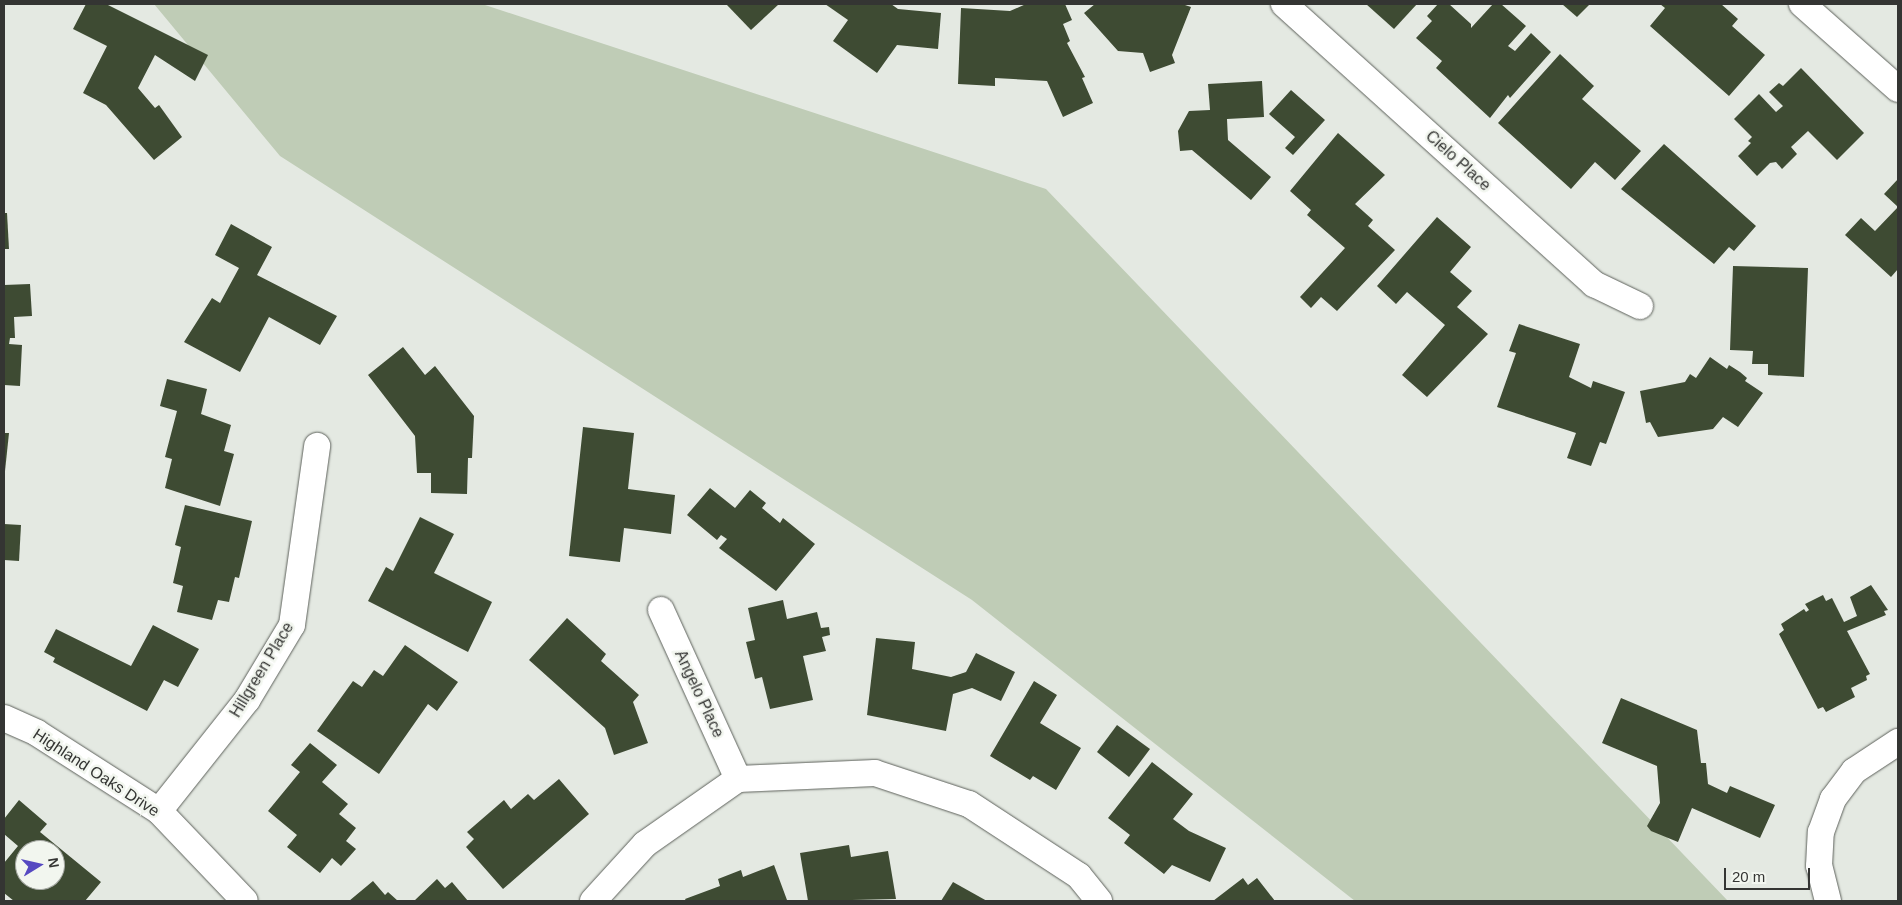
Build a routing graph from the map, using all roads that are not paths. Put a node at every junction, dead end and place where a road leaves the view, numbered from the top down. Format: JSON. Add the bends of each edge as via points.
{"nodes":[{"id":1,"x":1284,"y":4,"type":"edge"},
{"id":2,"x":1802,"y":4,"type":"edge"},
{"id":3,"x":1898,"y":89,"type":"edge"},
{"id":4,"x":1640,"y":306,"type":"dead end"},
{"id":5,"x":317,"y":446,"type":"dead end"},
{"id":6,"x":661,"y":610,"type":"dead end"},
{"id":7,"x":4,"y":718,"type":"edge"},
{"id":8,"x":1898,"y":742,"type":"edge"},
{"id":9,"x":738,"y":779,"type":"junction"},
{"id":10,"x":159,"y":811,"type":"junction"},
{"id":11,"x":246,"y":901,"type":"edge"},
{"id":12,"x":594,"y":901,"type":"edge"},
{"id":13,"x":1099,"y":901,"type":"edge"},
{"id":14,"x":1828,"y":901,"type":"edge"}],
"edges":[{"from":1,"to":4,"type":"street","name":"Cielo Place","via":[[1594,284]]},
{"from":2,"to":3,"type":"street"},
{"from":5,"to":10,"type":"street","name":"Hillgreen Place","via":[[292,625],[247,700]]},
{"from":6,"to":9,"type":"street","name":"Angelo Place"},
{"from":7,"to":10,"type":"street","name":"Highland Oaks Drive","via":[[37,733]]},
{"from":8,"to":14,"type":"street","via":[[1854,771],[1833,799],[1821,832],[1819,866]]},
{"from":9,"to":12,"type":"street","via":[[645,844]]},
{"from":9,"to":13,"type":"street","via":[[875,773],[970,804],[1079,876]]},
{"from":10,"to":11,"type":"street","name":"Highland Oaks Drive"}]}
